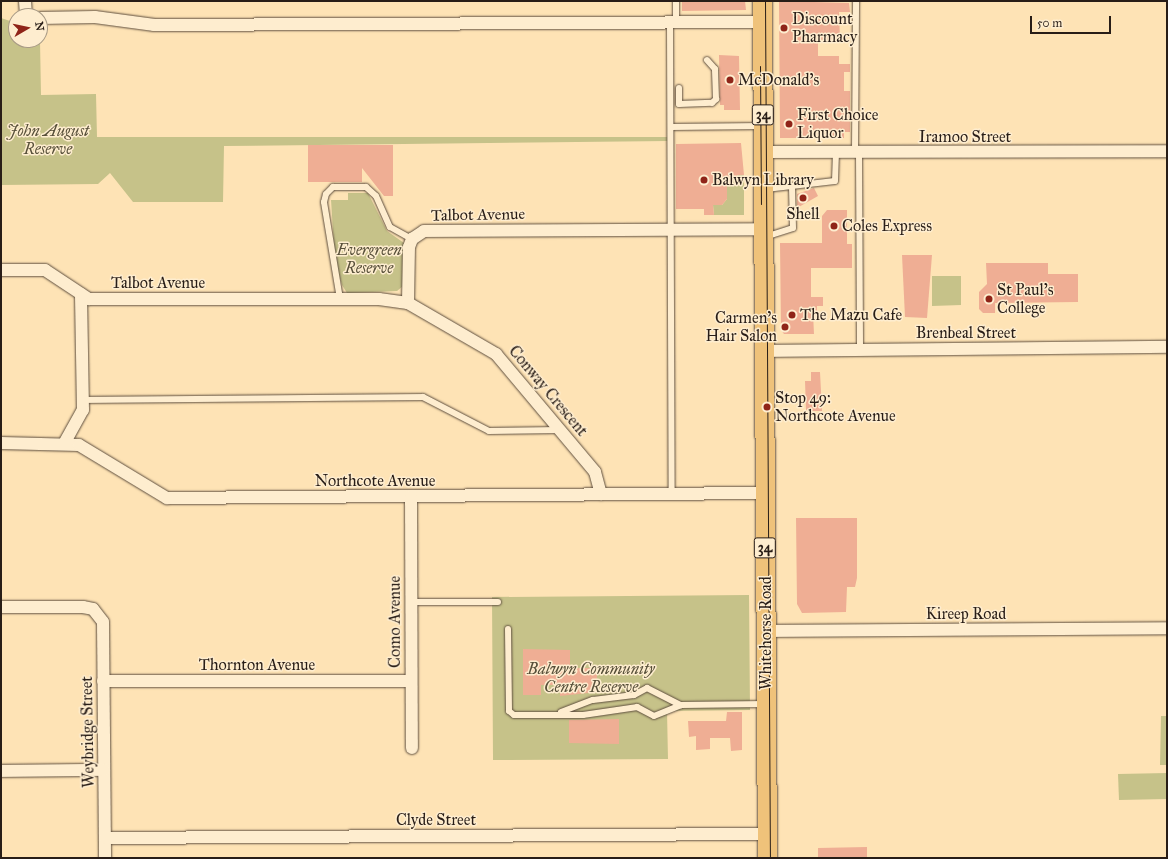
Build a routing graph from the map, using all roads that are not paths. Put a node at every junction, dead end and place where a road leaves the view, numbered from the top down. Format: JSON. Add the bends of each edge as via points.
{"nodes":[{"id":1,"x":676,"y":1,"type":"edge"},
{"id":2,"x":762,"y":1,"type":"edge"},
{"id":3,"x":856,"y":1,"type":"edge"},
{"id":4,"x":48,"y":18,"type":"edge"},
{"id":5,"x":762,"y":22,"type":"junction"},
{"id":6,"x":673,"y":24,"type":"junction"},
{"id":7,"x":707,"y":60,"type":"dead end"},
{"id":8,"x":679,"y":88,"type":"dead end"},
{"id":9,"x":763,"y":126,"type":"junction"},
{"id":10,"x":671,"y":127,"type":"junction"},
{"id":11,"x":1167,"y":151,"type":"edge"},
{"id":12,"x":764,"y":152,"type":"junction"},
{"id":13,"x":836,"y":152,"type":"junction"},
{"id":14,"x":857,"y":152,"type":"junction"},
{"id":15,"x":792,"y":187,"type":"junction"},
{"id":16,"x":764,"y":189,"type":"junction"},
{"id":17,"x":671,"y":229,"type":"junction"},
{"id":18,"x":764,"y":233,"type":"junction"},
{"id":19,"x":412,"y":239,"type":"junction"},
{"id":20,"x":1,"y":270,"type":"edge"},
{"id":21,"x":81,"y":294,"type":"junction"},
{"id":22,"x":340,"y":299,"type":"junction"},
{"id":23,"x":408,"y":303,"type":"junction"},
{"id":24,"x":1167,"y":347,"type":"edge"},
{"id":25,"x":860,"y":350,"type":"junction"},
{"id":26,"x":764,"y":351,"type":"junction"},
{"id":27,"x":83,"y":400,"type":"junction"},
{"id":28,"x":560,"y":430,"type":"junction"},
{"id":29,"x":65,"y":442,"type":"junction"},
{"id":30,"x":1,"y":443,"type":"edge"},
{"id":31,"x":765,"y":493,"type":"junction"},
{"id":32,"x":601,"y":494,"type":"junction"},
{"id":33,"x":672,"y":494,"type":"junction"},
{"id":34,"x":411,"y":496,"type":"junction"},
{"id":35,"x":411,"y":602,"type":"junction"},
{"id":36,"x":498,"y":602,"type":"dead end"},
{"id":37,"x":1,"y":607,"type":"edge"},
{"id":38,"x":1167,"y":628,"type":"edge"},
{"id":39,"x":508,"y":629,"type":"dead end"},
{"id":40,"x":766,"y":631,"type":"junction"},
{"id":41,"x":103,"y":681,"type":"junction"},
{"id":42,"x":411,"y":681,"type":"junction"},
{"id":43,"x":681,"y":705,"type":"junction"},
{"id":44,"x":766,"y":705,"type":"junction"},
{"id":45,"x":558,"y":713,"type":"junction"},
{"id":46,"x":412,"y":748,"type":"dead end"},
{"id":47,"x":104,"y":770,"type":"junction"},
{"id":48,"x":1,"y":771,"type":"edge"},
{"id":49,"x":767,"y":834,"type":"junction"},
{"id":50,"x":105,"y":838,"type":"junction"},
{"id":51,"x":105,"y":858,"type":"edge"},
{"id":52,"x":767,"y":858,"type":"edge"}],
"edges":[{"from":1,"to":6,"type":"lane"},
{"from":2,"to":5,"type":"main road","name":"Whitehorse Road","number":"34"},
{"from":3,"to":14,"type":"lane"},
{"from":4,"to":6,"type":"street","via":[[95,17],[154,25]]},
{"from":5,"to":6,"type":"street"},
{"from":5,"to":9,"type":"main road","name":"Whitehorse Road","number":"34"},
{"from":6,"to":10,"type":"lane"},
{"from":7,"to":8,"type":"lane","via":[[716,69],[716,99],[712,103],[679,104]]},
{"from":9,"to":10,"type":"lane"},
{"from":9,"to":12,"type":"main road","name":"Whitehorse Road","number":"34"},
{"from":10,"to":17,"type":"lane"},
{"from":11,"to":14,"type":"street","name":"Iramoo Street"},
{"from":12,"to":13,"type":"street","name":"Iramoo Street"},
{"from":12,"to":16,"type":"main road","name":"Whitehorse Road","number":"34"},
{"from":13,"to":14,"type":"street","name":"Iramoo Street"},
{"from":13,"to":15,"type":"lane","via":[[835,181]]},
{"from":14,"to":25,"type":"lane"},
{"from":15,"to":16,"type":"lane"},
{"from":15,"to":18,"type":"lane","via":[[793,228]]},
{"from":16,"to":18,"type":"main road","name":"Whitehorse Road","number":"34"},
{"from":17,"to":18,"type":"street","name":"Talbot Avenue"},
{"from":17,"to":19,"type":"street","name":"Talbot Avenue","via":[[424,231]]},
{"from":17,"to":33,"type":"lane"},
{"from":18,"to":26,"type":"main road","name":"Whitehorse Road","number":"34"},
{"from":19,"to":22,"type":"lane","via":[[390,227],[376,196],[366,187],[333,187],[326,194],[324,202]]},
{"from":19,"to":23,"type":"street","name":"Talbot Avenue"},
{"from":20,"to":21,"type":"street","name":"Talbot Avenue","via":[[45,270]]},
{"from":21,"to":22,"type":"street","name":"Talbot Avenue","via":[[89,299]]},
{"from":21,"to":27,"type":"street"},
{"from":22,"to":23,"type":"street","name":"Talbot Avenue"},
{"from":23,"to":28,"type":"street","name":"Conway Crescent","via":[[496,354]]},
{"from":24,"to":25,"type":"street","name":"Brenbeal Street"},
{"from":25,"to":26,"type":"street","name":"Brenbeal Street"},
{"from":26,"to":31,"type":"main road","name":"Whitehorse Road","number":"34"},
{"from":27,"to":28,"type":"lane","via":[[423,397],[489,431]]},
{"from":27,"to":29,"type":"street","via":[[83,410]]},
{"from":28,"to":32,"type":"street","name":"Conway Crescent","via":[[595,472]]},
{"from":29,"to":30,"type":"street","name":"Northcote Avenue"},
{"from":29,"to":34,"type":"street","name":"Northcote Avenue","via":[[90,450],[154,493],[167,498]]},
{"from":31,"to":33,"type":"street","name":"Northcote Avenue"},
{"from":31,"to":40,"type":"main road","name":"Whitehorse Road","number":"34"},
{"from":32,"to":33,"type":"street","name":"Northcote Avenue"},
{"from":32,"to":34,"type":"street","name":"Northcote Avenue"},
{"from":34,"to":35,"type":"street","name":"Como Avenue"},
{"from":35,"to":36,"type":"lane"},
{"from":35,"to":42,"type":"street","name":"Como Avenue"},
{"from":37,"to":41,"type":"street","name":"Weybridge Street","via":[[93,609],[103,622]]},
{"from":38,"to":40,"type":"street","name":"Kireep Road"},
{"from":39,"to":45,"type":"lane","via":[[509,711],[514,715]]},
{"from":40,"to":44,"type":"main road","name":"Whitehorse Road","number":"34"},
{"from":41,"to":42,"type":"street","name":"Thornton Avenue"},
{"from":41,"to":47,"type":"street","name":"Weybridge Street"},
{"from":42,"to":46,"type":"street","name":"Como Avenue"},
{"from":43,"to":44,"type":"lane"},
{"from":43,"to":45,"type":"lane","via":[[654,716],[637,707],[582,715]]},
{"from":43,"to":45,"type":"lane","via":[[647,688],[634,695],[593,700]]},
{"from":44,"to":49,"type":"main road","name":"Whitehorse Road","number":"34"},
{"from":47,"to":48,"type":"street"},
{"from":47,"to":50,"type":"street","name":"Weybridge Street"},
{"from":49,"to":50,"type":"street","name":"Clyde Street"},
{"from":49,"to":52,"type":"main road","name":"Whitehorse Road","number":"34"},
{"from":50,"to":51,"type":"street","name":"Weybridge Street"}]}
